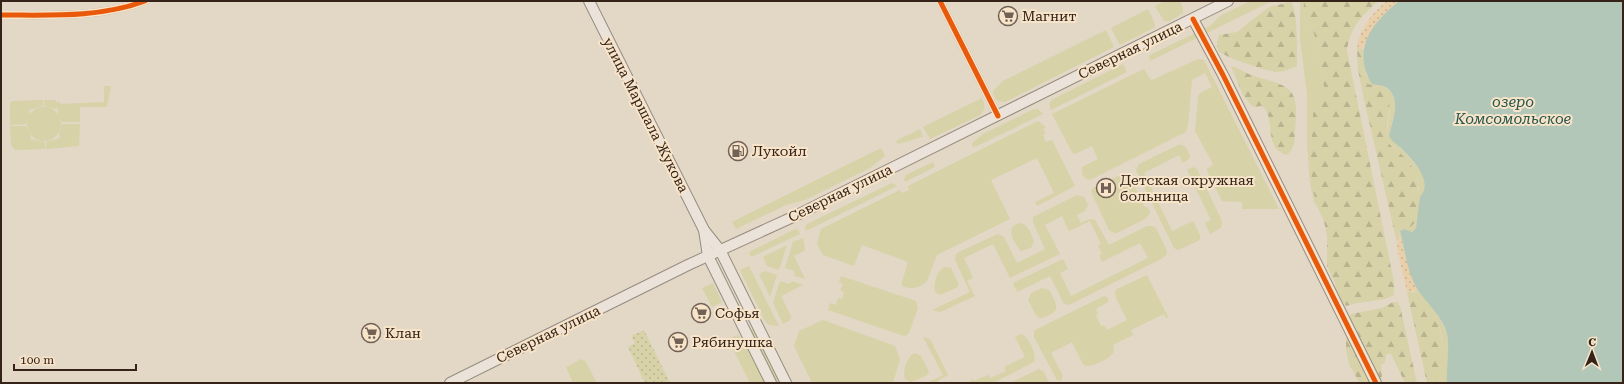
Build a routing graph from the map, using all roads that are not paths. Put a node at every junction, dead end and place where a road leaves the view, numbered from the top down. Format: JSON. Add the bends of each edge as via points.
{"nodes":[{"id":1,"x":145,"y":1,"type":"edge"},
{"id":2,"x":589,"y":1,"type":"edge"},
{"id":3,"x":940,"y":1,"type":"edge"},
{"id":4,"x":1228,"y":1,"type":"edge"},
{"id":5,"x":1,"y":15,"type":"edge"},
{"id":6,"x":1193,"y":19,"type":"junction"},
{"id":7,"x":998,"y":116,"type":"junction"},
{"id":8,"x":704,"y":230,"type":"junction"},
{"id":9,"x":720,"y":250,"type":"junction"},
{"id":10,"x":708,"y":256,"type":"junction"},
{"id":11,"x":752,"y":315,"type":"junction"},
{"id":12,"x":740,"y":321,"type":"junction"},
{"id":13,"x":450,"y":383,"type":"edge"},
{"id":14,"x":771,"y":383,"type":"edge"},
{"id":15,"x":786,"y":383,"type":"edge"},
{"id":16,"x":1376,"y":383,"type":"edge"}],
"edges":[{"from":1,"to":5,"type":"street","via":[[83,14]]},
{"from":2,"to":8,"type":"main road","name":"улица Маршала Жукова"},
{"from":3,"to":7,"type":"street"},
{"from":4,"to":6,"type":"main road","name":"Северная улица"},
{"from":6,"to":7,"type":"main road","name":"Северная улица"},
{"from":6,"to":16,"type":"main road"},
{"from":7,"to":9,"type":"main road","name":"Северная улица"},
{"from":8,"to":9,"type":"main road","name":"улица Маршала Жукова"},
{"from":8,"to":10,"type":"main road","name":"улица Маршала Жукова"},
{"from":9,"to":10,"type":"main road","name":"Северная улица"},
{"from":9,"to":11,"type":"main road","name":"улица Маршала Жукова"},
{"from":10,"to":12,"type":"main road","name":"улица Маршала Жукова"},
{"from":10,"to":13,"type":"main road","name":"Северная улица"},
{"from":11,"to":12,"type":"main road"},
{"from":11,"to":15,"type":"main road","name":"улица Маршала Жукова"},
{"from":12,"to":14,"type":"main road","name":"улица Маршала Жукова"}]}
